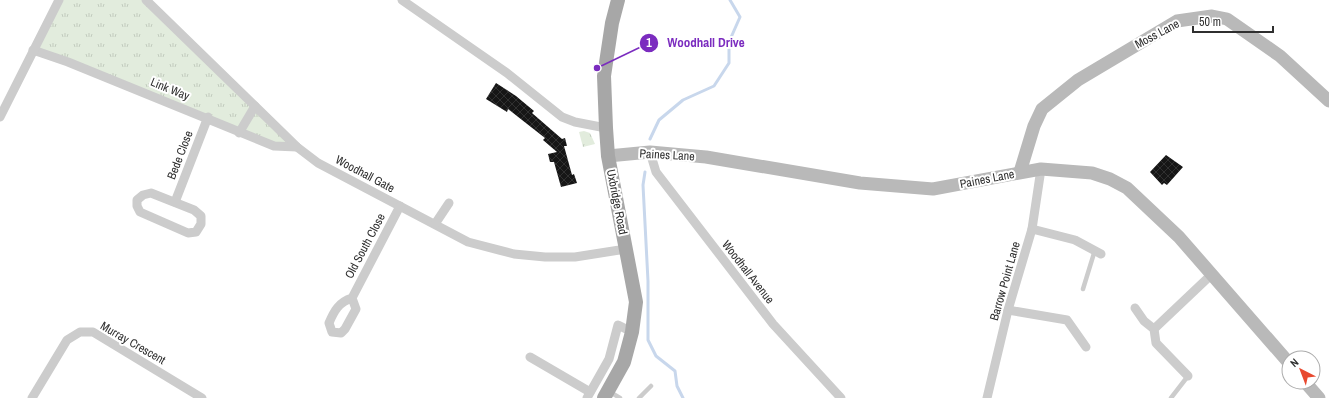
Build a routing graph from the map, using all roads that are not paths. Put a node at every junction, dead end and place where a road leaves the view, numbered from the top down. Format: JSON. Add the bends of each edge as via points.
{"nodes":[{"id":1,"x":59,"y":0,"type":"edge"},
{"id":2,"x":146,"y":0,"type":"edge"},
{"id":3,"x":402,"y":0,"type":"edge"},
{"id":4,"x":618,"y":0,"type":"edge"},
{"id":5,"x":33,"y":50,"type":"junction"},
{"id":6,"x":1329,"y":101,"type":"edge"},
{"id":7,"x":256,"y":106,"type":"junction"},
{"id":8,"x":0,"y":117,"type":"edge"},
{"id":9,"x":208,"y":117,"type":"junction"},
{"id":10,"x":606,"y":128,"type":"junction"},
{"id":11,"x":239,"y":132,"type":"junction"},
{"id":12,"x":297,"y":147,"type":"junction"},
{"id":13,"x":650,"y":152,"type":"junction"},
{"id":14,"x":608,"y":156,"type":"junction"},
{"id":15,"x":1041,"y":169,"type":"junction"},
{"id":16,"x":1020,"y":172,"type":"junction"},
{"id":17,"x":174,"y":202,"type":"junction"},
{"id":18,"x":449,"y":203,"type":"dead end"},
{"id":19,"x":400,"y":206,"type":"junction"},
{"id":20,"x":435,"y":224,"type":"junction"},
{"id":21,"x":1032,"y":229,"type":"junction"},
{"id":22,"x":626,"y":249,"type":"junction"},
{"id":23,"x":1098,"y":252,"type":"joint"},
{"id":24,"x":1211,"y":275,"type":"junction"},
{"id":25,"x":1083,"y":289,"type":"dead end"},
{"id":26,"x":352,"y":298,"type":"dead end"},
{"id":27,"x":1135,"y":308,"type":"dead end"},
{"id":28,"x":1008,"y":310,"type":"junction"},
{"id":29,"x":1154,"y":329,"type":"junction"},
{"id":30,"x":632,"y":332,"type":"junction"},
{"id":31,"x":1086,"y":347,"type":"dead end"},
{"id":32,"x":1281,"y":354,"type":"edge"},
{"id":33,"x":530,"y":358,"type":"dead end"},
{"id":34,"x":1188,"y":376,"type":"joint"},
{"id":35,"x":650,"y":386,"type":"dead end"},
{"id":36,"x":1312,"y":390,"type":"edge"},
{"id":37,"x":588,"y":395,"type":"edge"},
{"id":38,"x":611,"y":396,"type":"edge"},
{"id":39,"x":32,"y":398,"type":"edge"},
{"id":40,"x":202,"y":398,"type":"edge"},
{"id":41,"x":639,"y":398,"type":"edge"},
{"id":42,"x":841,"y":398,"type":"edge"},
{"id":43,"x":987,"y":398,"type":"edge"},
{"id":44,"x":1171,"y":398,"type":"edge"},
{"id":45,"x":1319,"y":398,"type":"edge"}],
"edges":[{"from":1,"to":5,"type":"street"},
{"from":2,"to":7,"type":"street","name":"Woodhall Gate"},
{"from":3,"to":10,"type":"street","via":[[507,73],[562,117]]},
{"from":4,"to":10,"type":"main road","name":"Uxbridge Road","via":[[604,76]]},
{"from":5,"to":8,"type":"street"},
{"from":5,"to":9,"type":"street","name":"Link Way"},
{"from":6,"to":16,"type":"street","name":"Moss Lane","via":[[1280,56],[1227,19],[1212,16],[1177,21],[1078,80],[1042,109]]},
{"from":7,"to":11,"type":"street"},
{"from":7,"to":12,"type":"street","name":"Woodhall Gate"},
{"from":9,"to":11,"type":"street","name":"Link Way"},
{"from":9,"to":17,"type":"street","name":"Bede Close"},
{"from":10,"to":14,"type":"main road","name":"Uxbridge Road"},
{"from":11,"to":12,"type":"street","name":"Link Way","via":[[274,146]]},
{"from":12,"to":19,"type":"street","name":"Woodhall Gate","via":[[318,163]]},
{"from":13,"to":14,"type":"street","name":"Paines Lane"},
{"from":13,"to":16,"type":"street","name":"Paines Lane","via":[[708,158],[860,183],[933,189]]},
{"from":13,"to":42,"type":"street","name":"Woodhall Avenue","via":[[656,172],[768,318]]},
{"from":14,"to":22,"type":"main road","name":"Uxbridge Road"},
{"from":15,"to":16,"type":"street","name":"Paines Lane"},
{"from":15,"to":21,"type":"street","name":"Barrow Point Lane"},
{"from":15,"to":24,"type":"street","name":"Paines Lane","via":[[1092,173],[1127,188],[1179,237]]},
{"from":17,"to":17,"type":"street","via":[[194,210],[201,216],[201,224],[196,232],[188,233],[140,212],[137,206],[137,200],[151,193]]},
{"from":18,"to":20,"type":"street"},
{"from":19,"to":20,"type":"street","name":"Woodhall Gate"},
{"from":19,"to":26,"type":"street","name":"Old South Close"},
{"from":20,"to":22,"type":"street","name":"Woodhall Gate","via":[[468,242],[514,254],[575,257]]},
{"from":21,"to":23,"type":"street","via":[[1075,240]]},
{"from":21,"to":28,"type":"street","name":"Barrow Point Lane"},
{"from":22,"to":30,"type":"main road","name":"Uxbridge Road","via":[[636,302]]},
{"from":23,"to":25,"type":"lane"},
{"from":24,"to":29,"type":"street"},
{"from":24,"to":32,"type":"street","name":"Paines Lane"},
{"from":27,"to":29,"type":"street","via":[[1144,321]]},
{"from":28,"to":31,"type":"street","via":[[1067,320]]},
{"from":28,"to":43,"type":"street","name":"Barrow Point Lane"},
{"from":29,"to":34,"type":"street","via":[[1156,343]]},
{"from":30,"to":37,"type":"street","via":[[618,325],[608,359]]},
{"from":30,"to":38,"type":"main road","name":"Uxbridge Road"},
{"from":33,"to":37,"type":"street"},
{"from":34,"to":44,"type":"lane"},
{"from":35,"to":41,"type":"lane"},
{"from":36,"to":45,"type":"street"},
{"from":39,"to":40,"type":"street","name":"Murray Crescent","via":[[67,340],[80,332],[93,332]]}]}
